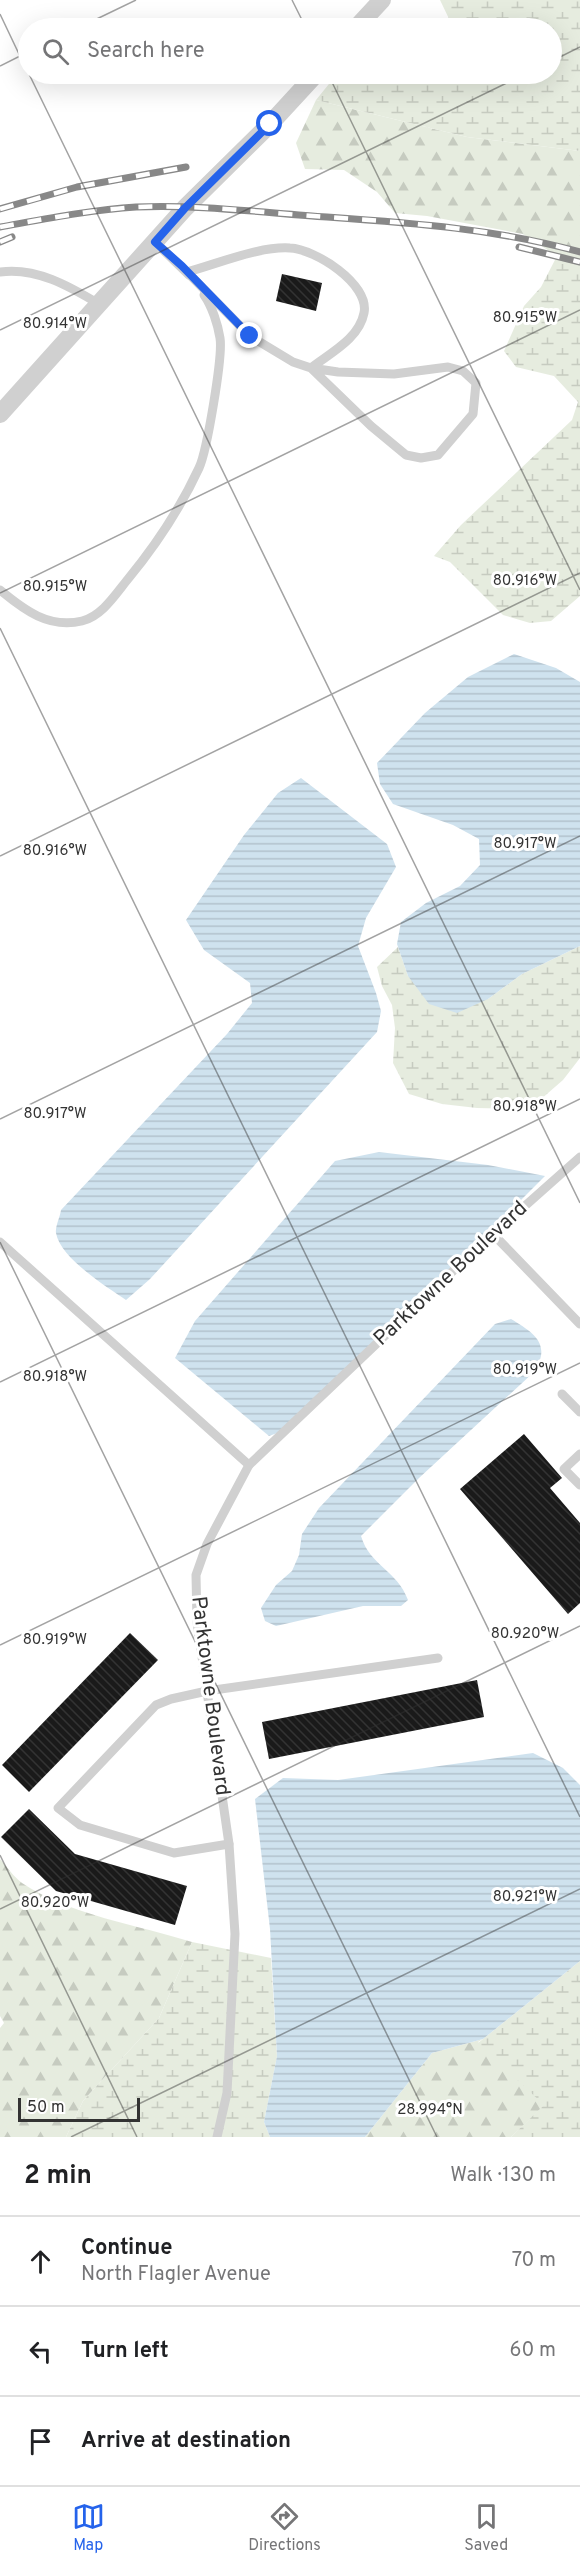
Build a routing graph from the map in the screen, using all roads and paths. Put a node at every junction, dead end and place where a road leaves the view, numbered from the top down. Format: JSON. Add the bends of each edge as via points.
{"nodes":[{"id":1,"x":382,"y":0,"type":"edge"},
{"id":2,"x":365,"y":18,"type":"edge"},
{"id":3,"x":307,"y":84,"type":"edge"},
{"id":4,"x":155,"y":242,"type":"junction"},
{"id":5,"x":0,"y":272,"type":"edge"},
{"id":6,"x":186,"y":272,"type":"junction"},
{"id":7,"x":99,"y":304,"type":"junction"},
{"id":8,"x":311,"y":368,"type":"junction"},
{"id":9,"x":0,"y":414,"type":"edge"},
{"id":10,"x":0,"y":590,"type":"edge"},
{"id":11,"x":580,"y":1157,"type":"edge"},
{"id":12,"x":493,"y":1234,"type":"junction"},
{"id":13,"x":0,"y":1242,"type":"edge"},
{"id":14,"x":580,"y":1324,"type":"edge"},
{"id":15,"x":562,"y":1394,"type":"dead end"},
{"id":16,"x":580,"y":1412,"type":"edge"},
{"id":17,"x":580,"y":1454,"type":"edge"},
{"id":18,"x":249,"y":1465,"type":"junction"},
{"id":19,"x":580,"y":1485,"type":"edge"},
{"id":20,"x":438,"y":1658,"type":"dead end"},
{"id":21,"x":207,"y":1691,"type":"junction"},
{"id":22,"x":229,"y":1844,"type":"junction"},
{"id":23,"x":216,"y":2137,"type":"edge"}],
"edges":[{"from":1,"to":2,"type":"street"},
{"from":3,"to":4,"type":"street"},
{"from":4,"to":6,"type":"lane"},
{"from":4,"to":7,"type":"street"},
{"from":5,"to":7,"type":"lane","via":[[44,276]]},
{"from":6,"to":8,"type":"lane","via":[[250,336],[292,362]]},
{"from":6,"to":8,"type":"lane","via":[[264,251],[291,248],[319,256],[344,273],[363,299],[364,313],[353,336]]},
{"from":6,"to":10,"type":"lane","via":[[208,301],[220,339],[200,465],[177,510],[154,546],[101,612],[84,621],[49,621],[25,611]]},
{"from":7,"to":9,"type":"street"},
{"from":8,"to":8,"type":"lane","via":[[406,455],[438,455],[473,414],[476,383],[463,371],[448,367],[394,374]]},
{"from":11,"to":12,"type":"lane","name":"Parktowne Boulevard"},
{"from":12,"to":14,"type":"lane"},
{"from":12,"to":18,"type":"lane","name":"Parktowne Boulevard"},
{"from":13,"to":18,"type":"lane"},
{"from":15,"to":16,"type":"lane"},
{"from":17,"to":19,"type":"lane","via":[[564,1469]]},
{"from":18,"to":21,"type":"lane","name":"Parktowne Boulevard","via":[[207,1544],[196,1575],[197,1622]]},
{"from":20,"to":21,"type":"lane"},
{"from":21,"to":22,"type":"lane","name":"Parktowne Boulevard"},
{"from":21,"to":22,"type":"lane","via":[[156,1705],[58,1808],[80,1825],[174,1854]]},
{"from":22,"to":23,"type":"lane","name":"Parktowne Boulevard","via":[[235,1935],[227,2093]]}]}
